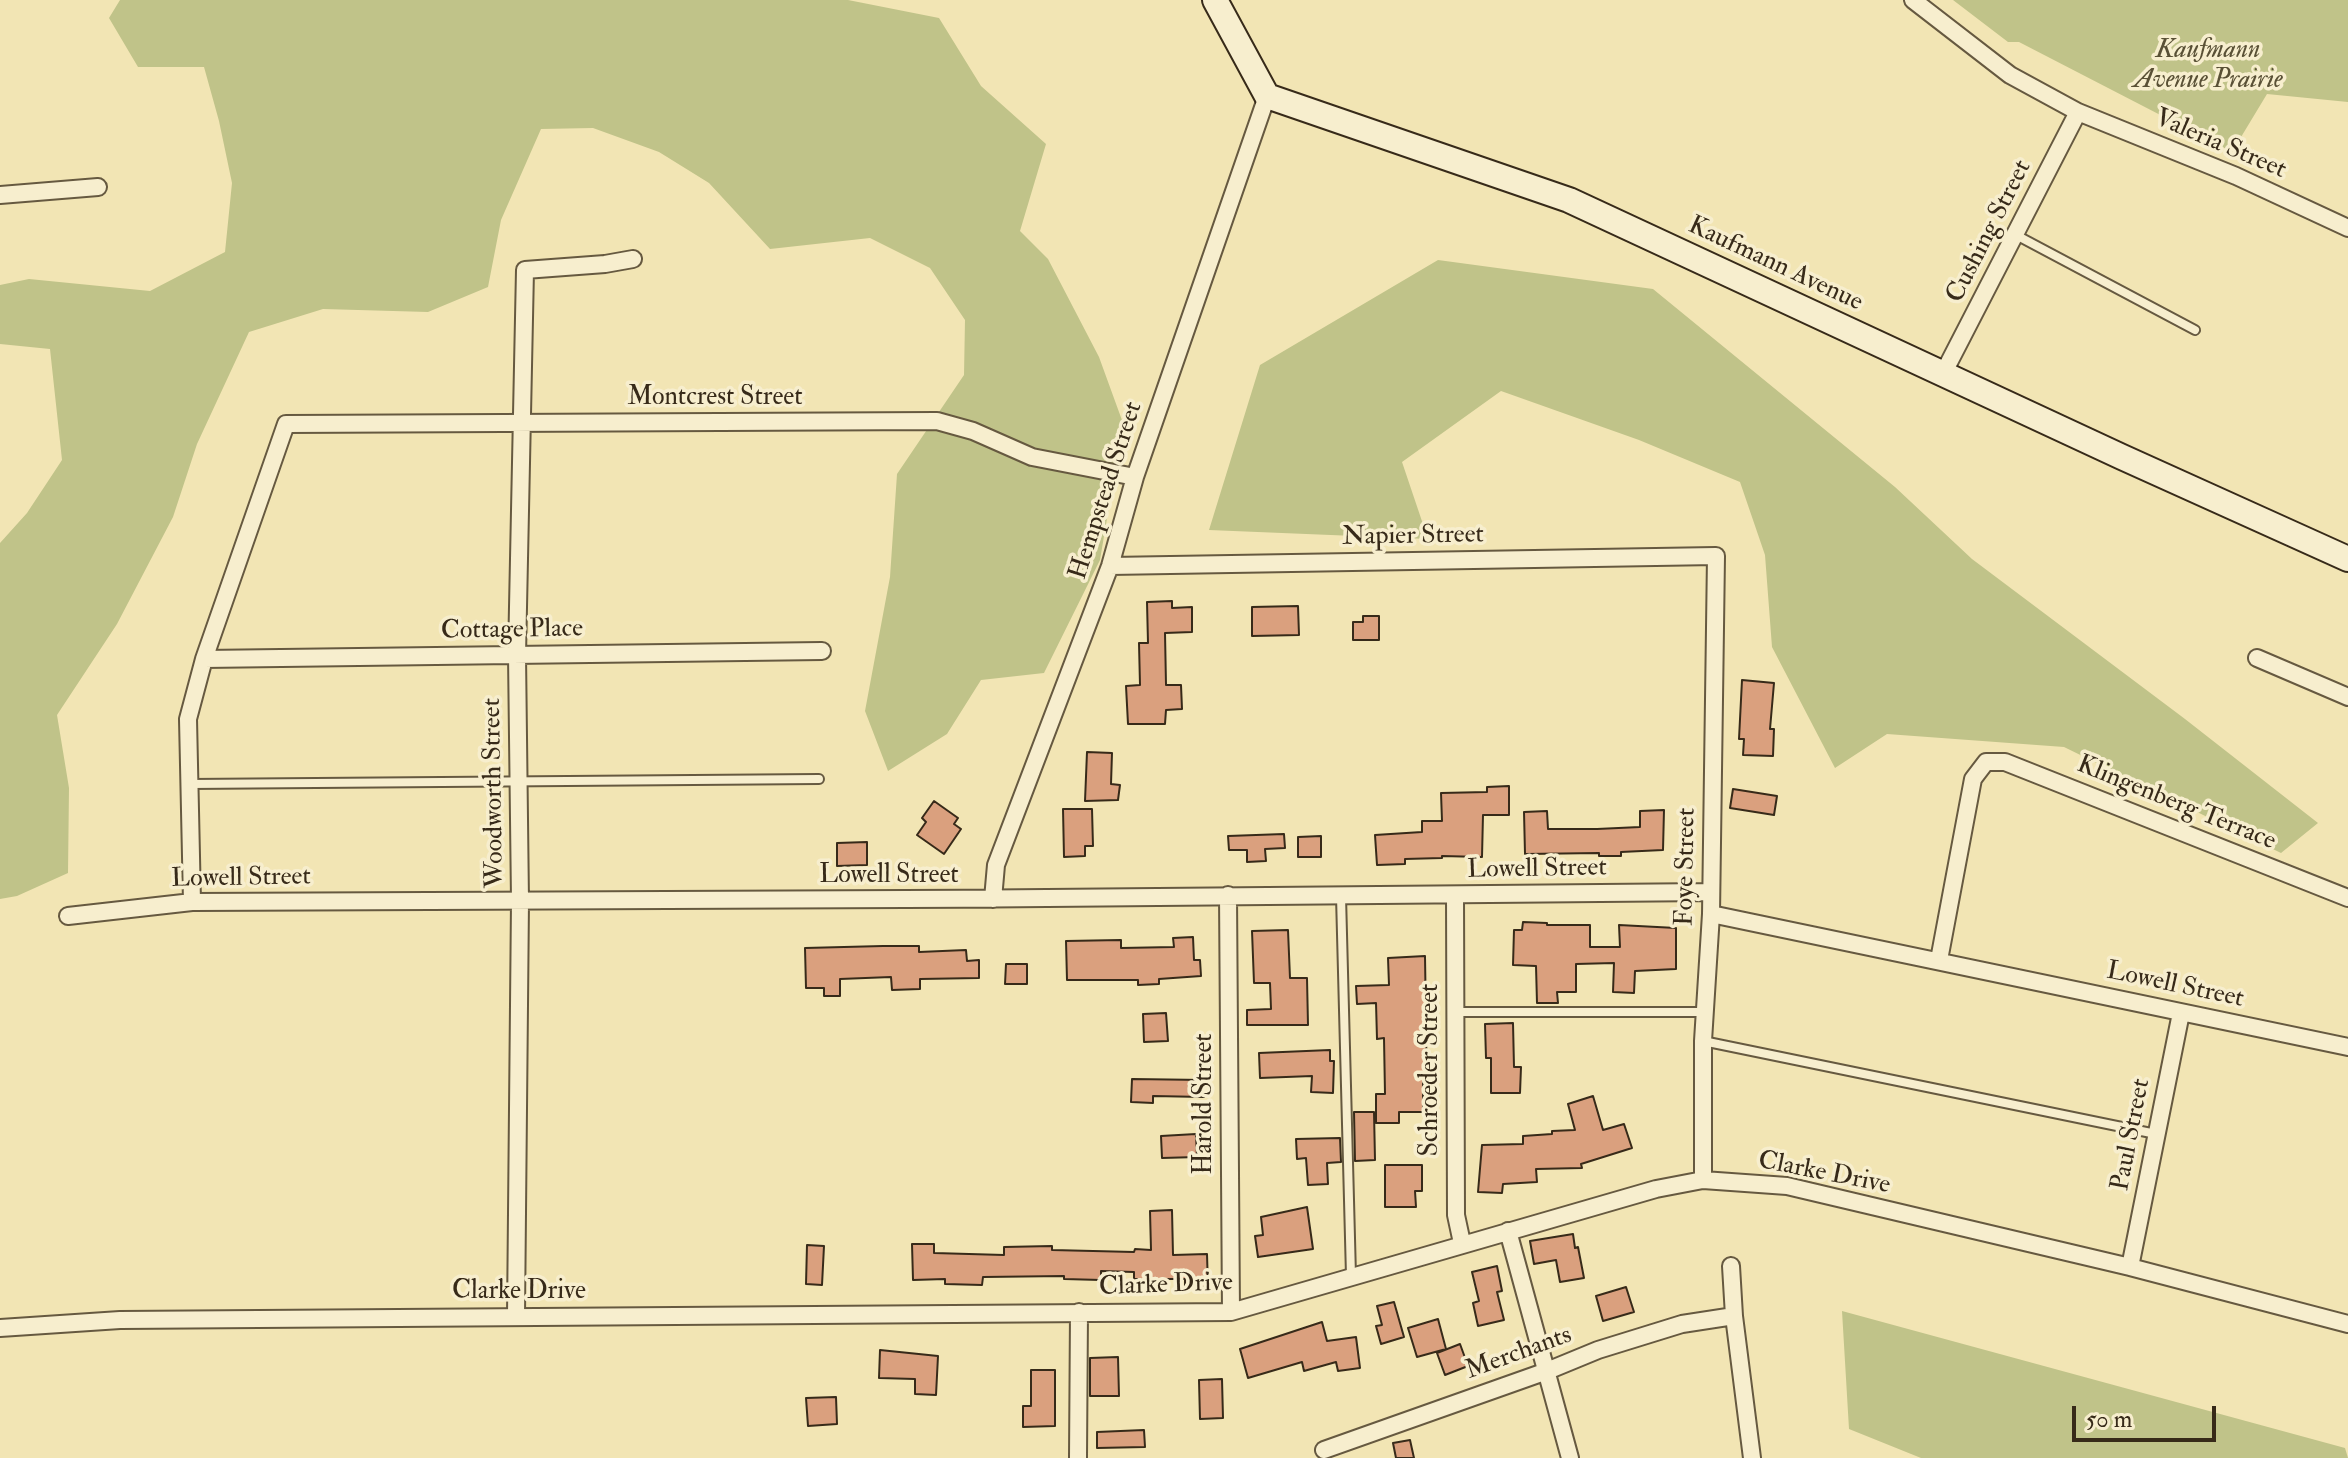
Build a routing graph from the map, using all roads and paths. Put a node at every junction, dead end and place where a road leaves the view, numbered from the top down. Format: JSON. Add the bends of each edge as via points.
{"nodes":[{"id":1,"x":1215,"y":0,"type":"edge"},
{"id":2,"x":1913,"y":0,"type":"edge"},
{"id":3,"x":1267,"y":96,"type":"junction"},
{"id":4,"x":2078,"y":112,"type":"junction"},
{"id":5,"x":98,"y":187,"type":"dead end"},
{"id":6,"x":0,"y":195,"type":"edge"},
{"id":7,"x":2348,"y":228,"type":"edge"},
{"id":8,"x":2016,"y":235,"type":"junction"},
{"id":9,"x":633,"y":259,"type":"dead end"},
{"id":10,"x":2195,"y":330,"type":"dead end"},
{"id":11,"x":1943,"y":374,"type":"junction"},
{"id":12,"x":520,"y":423,"type":"junction"},
{"id":13,"x":1135,"y":477,"type":"junction"},
{"id":14,"x":1716,"y":556,"type":"joint"},
{"id":15,"x":2348,"y":559,"type":"edge"},
{"id":16,"x":1110,"y":566,"type":"junction"},
{"id":17,"x":822,"y":651,"type":"dead end"},
{"id":18,"x":517,"y":655,"type":"junction"},
{"id":19,"x":2257,"y":658,"type":"dead end"},
{"id":20,"x":204,"y":659,"type":"junction"},
{"id":21,"x":2348,"y":697,"type":"edge"},
{"id":22,"x":819,"y":779,"type":"dead end"},
{"id":23,"x":519,"y":780,"type":"junction"},
{"id":24,"x":189,"y":784,"type":"junction"},
{"id":25,"x":1711,"y":892,"type":"junction"},
{"id":26,"x":1228,"y":895,"type":"junction"},
{"id":27,"x":1341,"y":895,"type":"junction"},
{"id":28,"x":1455,"y":895,"type":"junction"},
{"id":29,"x":2348,"y":898,"type":"edge"},
{"id":30,"x":993,"y":899,"type":"junction"},
{"id":31,"x":520,"y":901,"type":"junction"},
{"id":32,"x":192,"y":902,"type":"junction"},
{"id":33,"x":1711,"y":914,"type":"junction"},
{"id":34,"x":68,"y":916,"type":"dead end"},
{"id":35,"x":1939,"y":960,"type":"junction"},
{"id":36,"x":1455,"y":1012,"type":"junction"},
{"id":37,"x":1704,"y":1012,"type":"junction"},
{"id":38,"x":2181,"y":1013,"type":"junction"},
{"id":39,"x":1703,"y":1041,"type":"junction"},
{"id":40,"x":2348,"y":1047,"type":"edge"},
{"id":41,"x":2157,"y":1134,"type":"junction"},
{"id":42,"x":1703,"y":1180,"type":"junction"},
{"id":43,"x":1508,"y":1231,"type":"junction"},
{"id":44,"x":1462,"y":1243,"type":"junction"},
{"id":45,"x":1731,"y":1266,"type":"dead end"},
{"id":46,"x":2130,"y":1267,"type":"junction"},
{"id":47,"x":1351,"y":1276,"type":"junction"},
{"id":48,"x":1079,"y":1312,"type":"junction"},
{"id":49,"x":1231,"y":1312,"type":"junction"},
{"id":50,"x":516,"y":1316,"type":"junction"},
{"id":51,"x":1734,"y":1316,"type":"junction"},
{"id":52,"x":2348,"y":1324,"type":"edge"},
{"id":53,"x":0,"y":1328,"type":"edge"},
{"id":54,"x":1547,"y":1371,"type":"junction"},
{"id":55,"x":1324,"y":1450,"type":"dead end"},
{"id":56,"x":1078,"y":1457,"type":"edge"},
{"id":57,"x":1570,"y":1458,"type":"edge"},
{"id":58,"x":1752,"y":1458,"type":"edge"}],
"edges":[{"from":1,"to":3,"type":"main road"},
{"from":2,"to":4,"type":"street","name":"Valeria Street","via":[[2010,75]]},
{"from":3,"to":11,"type":"main road","name":"Kaufmann Avenue","via":[[1569,200]]},
{"from":3,"to":13,"type":"street","name":"Hempstead Street"},
{"from":4,"to":7,"type":"street","name":"Valeria Street"},
{"from":4,"to":8,"type":"street","name":"Cushing Street"},
{"from":5,"to":6,"type":"street"},
{"from":8,"to":10,"type":"lane"},
{"from":8,"to":11,"type":"street","name":"Cushing Street"},
{"from":9,"to":12,"type":"street","name":"Woodworth Street","via":[[525,270]]},
{"from":11,"to":15,"type":"main road","name":"Kaufmann Avenue"},
{"from":12,"to":13,"type":"street","name":"Montcrest Street","via":[[937,421],[1032,457]]},
{"from":12,"to":18,"type":"street","name":"Woodworth Street"},
{"from":12,"to":20,"type":"street","name":"Montcrest Street","via":[[286,424]]},
{"from":13,"to":16,"type":"street","name":"Hempstead Street"},
{"from":14,"to":16,"type":"street","name":"Napier Street"},
{"from":14,"to":25,"type":"street","name":"Foye Street"},
{"from":16,"to":30,"type":"street","name":"Hempstead Street","via":[[996,865]]},
{"from":17,"to":18,"type":"street","name":"Cottage Place"},
{"from":18,"to":20,"type":"street","name":"Cottage Place"},
{"from":18,"to":23,"type":"street","name":"Woodworth Street"},
{"from":19,"to":21,"type":"street"},
{"from":20,"to":24,"type":"street","via":[[188,719]]},
{"from":22,"to":23,"type":"lane"},
{"from":23,"to":24,"type":"lane"},
{"from":23,"to":31,"type":"street","name":"Woodworth Street"},
{"from":24,"to":32,"type":"street"},
{"from":25,"to":28,"type":"street","name":"Lowell Street"},
{"from":25,"to":33,"type":"street","name":"Foye Street"},
{"from":26,"to":27,"type":"street","name":"Lowell Street"},
{"from":26,"to":30,"type":"street","name":"Lowell Street"},
{"from":26,"to":49,"type":"street","name":"Harold Street"},
{"from":27,"to":28,"type":"street","name":"Lowell Street"},
{"from":27,"to":47,"type":"lane"},
{"from":28,"to":36,"type":"street","name":"Schroeder Street"},
{"from":29,"to":35,"type":"street","name":"Klingenberg Terrace","via":[[2005,762],[1986,762],[1973,779]]},
{"from":30,"to":31,"type":"street","name":"Lowell Street"},
{"from":31,"to":32,"type":"street","name":"Lowell Street"},
{"from":31,"to":50,"type":"street","name":"Woodworth Street"},
{"from":32,"to":34,"type":"street","name":"Lowell Street"},
{"from":33,"to":35,"type":"street","name":"Lowell Street"},
{"from":33,"to":37,"type":"street","name":"Foye Street"},
{"from":35,"to":38,"type":"street","name":"Lowell Street"},
{"from":36,"to":37,"type":"lane"},
{"from":36,"to":44,"type":"street","name":"Schroeder Street","via":[[1456,1215]]},
{"from":37,"to":39,"type":"street","name":"Foye Street"},
{"from":38,"to":40,"type":"street","name":"Lowell Street"},
{"from":38,"to":41,"type":"street","name":"Paul Street"},
{"from":39,"to":41,"type":"lane"},
{"from":39,"to":42,"type":"street","name":"Foye Street"},
{"from":41,"to":46,"type":"street","name":"Paul Street"},
{"from":42,"to":43,"type":"street","name":"Clarke Drive"},
{"from":42,"to":46,"type":"street","name":"Clarke Drive","via":[[1787,1186]]},
{"from":43,"to":44,"type":"street","name":"Clarke Drive"},
{"from":43,"to":54,"type":"street"},
{"from":44,"to":47,"type":"street","name":"Clarke Drive"},
{"from":45,"to":51,"type":"street"},
{"from":46,"to":52,"type":"street","name":"Clarke Drive"},
{"from":47,"to":49,"type":"street","name":"Clarke Drive"},
{"from":48,"to":49,"type":"street","name":"Clarke Drive"},
{"from":48,"to":50,"type":"street","name":"Clarke Drive"},
{"from":48,"to":56,"type":"street"},
{"from":50,"to":53,"type":"street","name":"Clarke Drive","via":[[120,1320]]},
{"from":51,"to":54,"type":"street","name":"Merchants","via":[[1682,1324]]},
{"from":51,"to":58,"type":"street"},
{"from":54,"to":55,"type":"street","name":"Merchants"},
{"from":54,"to":57,"type":"street"}]}
